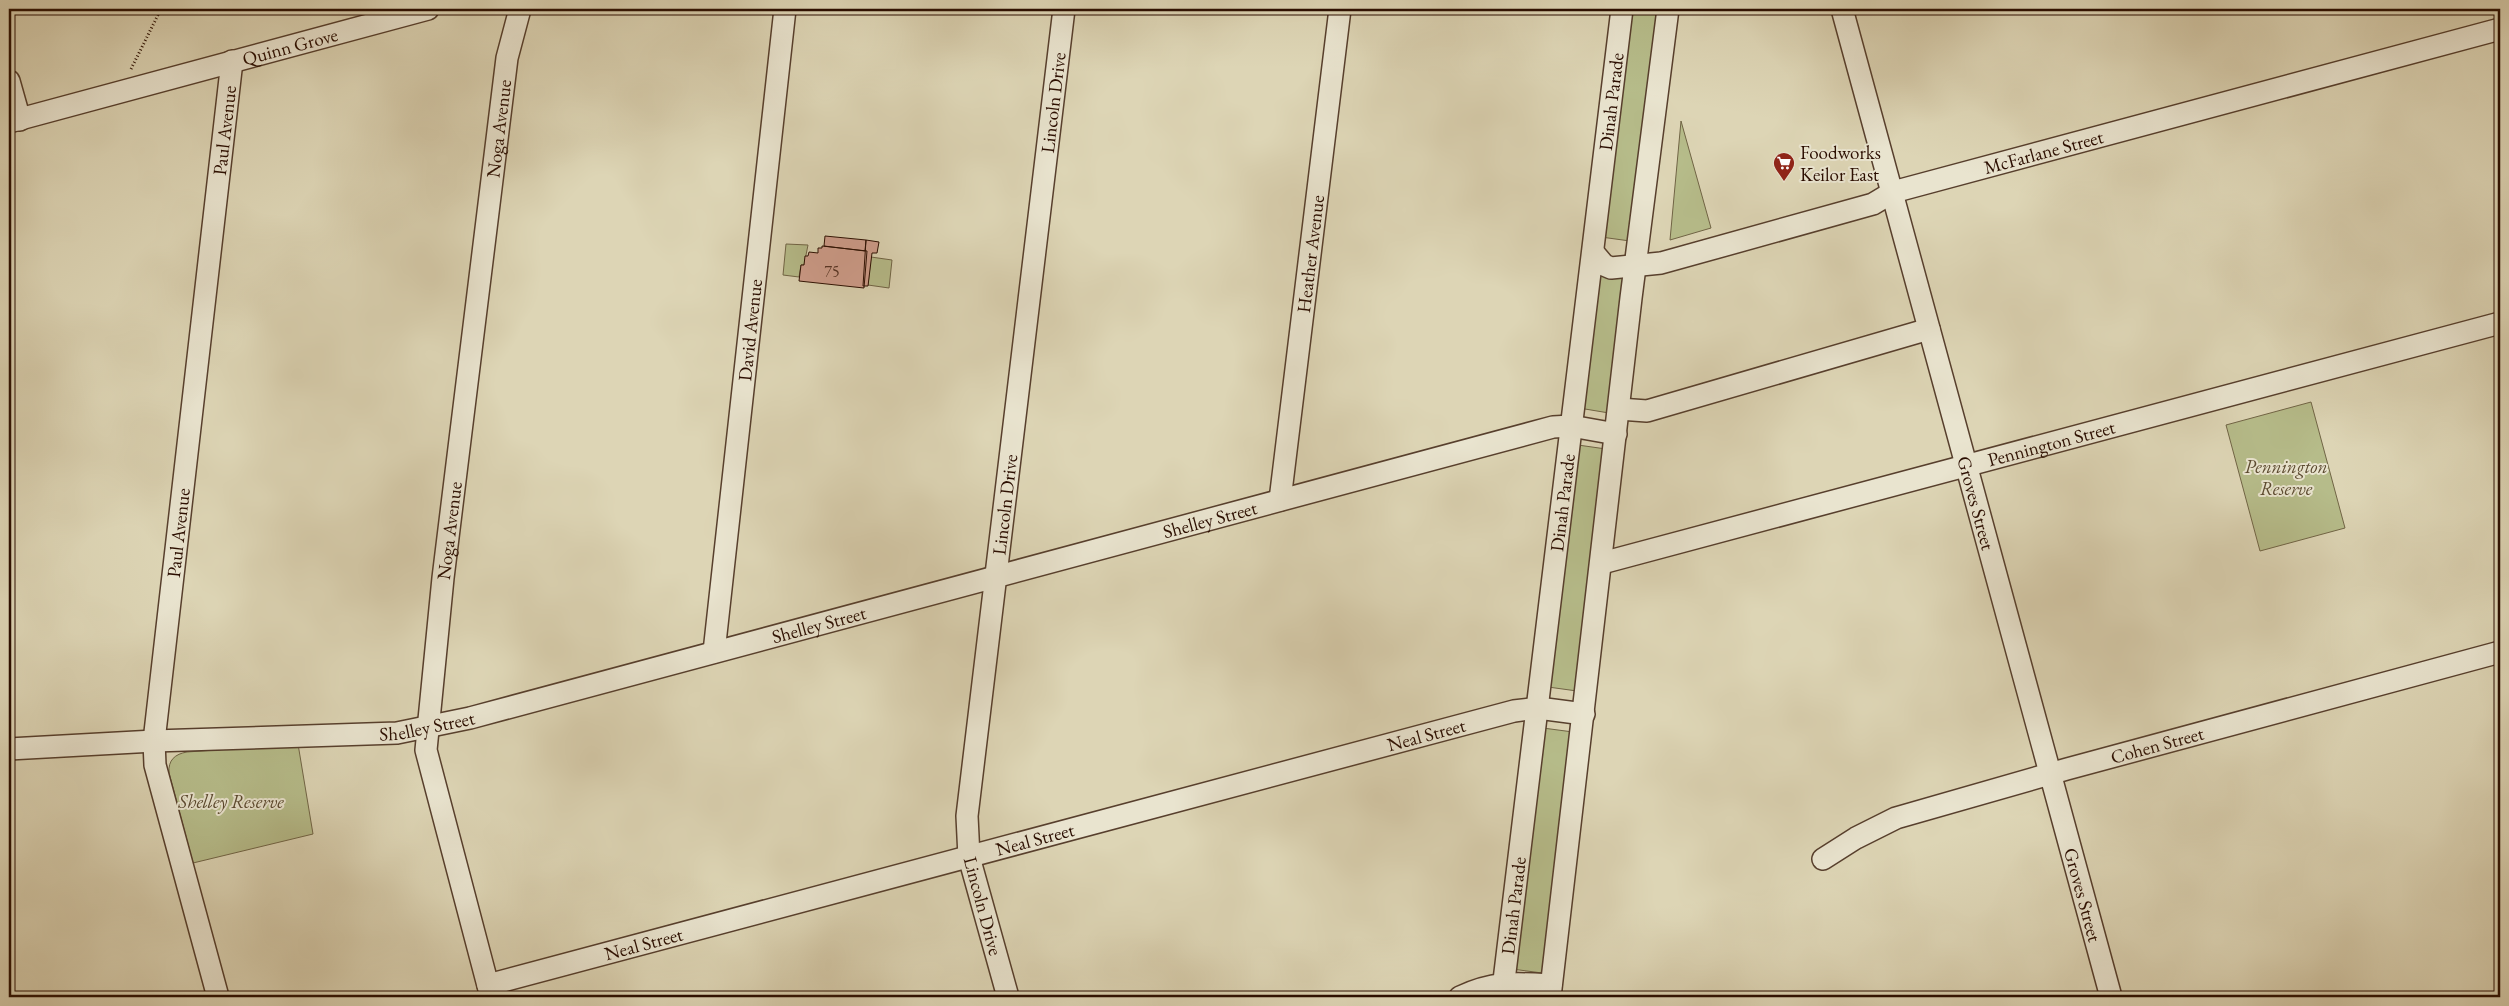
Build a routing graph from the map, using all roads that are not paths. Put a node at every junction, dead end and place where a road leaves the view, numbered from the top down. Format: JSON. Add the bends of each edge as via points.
{"nodes":[{"id":1,"x":428,"y":9,"type":"edge"},
{"id":2,"x":505,"y":9,"type":"edge"},
{"id":3,"x":520,"y":9,"type":"edge"},
{"id":4,"x":784,"y":9,"type":"edge"},
{"id":5,"x":1064,"y":9,"type":"edge"},
{"id":6,"x":1340,"y":9,"type":"edge"},
{"id":7,"x":1622,"y":9,"type":"edge"},
{"id":8,"x":1668,"y":9,"type":"edge"},
{"id":9,"x":1842,"y":9,"type":"edge"},
{"id":10,"x":2500,"y":29,"type":"edge"},
{"id":11,"x":507,"y":58,"type":"junction"},
{"id":12,"x":232,"y":61,"type":"junction"},
{"id":13,"x":9,"y":81,"type":"edge"},
{"id":14,"x":14,"y":121,"type":"edge"},
{"id":15,"x":1893,"y":192,"type":"junction"},
{"id":16,"x":1593,"y":252,"type":"junction"},
{"id":17,"x":1636,"y":267,"type":"junction"},
{"id":18,"x":2500,"y":323,"type":"edge"},
{"id":19,"x":1930,"y":329,"type":"junction"},
{"id":20,"x":1619,"y":410,"type":"junction"},
{"id":21,"x":1572,"y":426,"type":"junction"},
{"id":22,"x":1616,"y":434,"type":"junction"},
{"id":23,"x":1966,"y":465,"type":"junction"},
{"id":24,"x":1280,"y":500,"type":"junction"},
{"id":25,"x":1602,"y":563,"type":"junction"},
{"id":26,"x":994,"y":578,"type":"junction"},
{"id":27,"x":714,"y":652,"type":"junction"},
{"id":28,"x":2500,"y":652,"type":"edge"},
{"id":29,"x":1538,"y":708,"type":"junction"},
{"id":30,"x":1584,"y":714,"type":"junction"},
{"id":31,"x":428,"y":727,"type":"junction"},
{"id":32,"x":154,"y":741,"type":"junction"},
{"id":33,"x":9,"y":749,"type":"edge"},
{"id":34,"x":2050,"y":774,"type":"junction"},
{"id":35,"x":969,"y":857,"type":"junction"},
{"id":36,"x":1823,"y":859,"type":"dead end"},
{"id":37,"x":1503,"y":990,"type":"edge"},
{"id":38,"x":490,"y":991,"type":"edge"},
{"id":39,"x":1550,"y":991,"type":"edge"},
{"id":40,"x":218,"y":997,"type":"edge"},
{"id":41,"x":1008,"y":997,"type":"edge"},
{"id":42,"x":1460,"y":997,"type":"edge"},
{"id":43,"x":2111,"y":997,"type":"edge"}],
"edges":[{"from":1,"to":12,"type":"street","name":"Quinn Grove"},
{"from":2,"to":11,"type":"street","name":"Noga Avenue"},
{"from":3,"to":11,"type":"street","name":"Noga Avenue"},
{"from":4,"to":27,"type":"street","name":"David Avenue"},
{"from":5,"to":26,"type":"street","name":"Lincoln Drive"},
{"from":6,"to":24,"type":"street","name":"Heather Avenue"},
{"from":7,"to":16,"type":"street","name":"Dinah Parade"},
{"from":8,"to":17,"type":"street"},
{"from":9,"to":15,"type":"street","name":"Groves Street"},
{"from":10,"to":15,"type":"street","name":"McFarlane Street"},
{"from":11,"to":31,"type":"street","name":"Noga Avenue","via":[[444,568]]},
{"from":12,"to":14,"type":"street","name":"Quinn Grove"},
{"from":12,"to":32,"type":"street","name":"Paul Avenue"},
{"from":13,"to":14,"type":"street"},
{"from":15,"to":17,"type":"street","name":"McFarlane Street","via":[[1873,204],[1784,230]]},
{"from":15,"to":19,"type":"street","name":"Groves Street"},
{"from":16,"to":17,"type":"street","name":"McFarlane Street","via":[[1610,268]]},
{"from":16,"to":21,"type":"street","name":"Dinah Parade"},
{"from":17,"to":20,"type":"street"},
{"from":18,"to":23,"type":"street","name":"Pennington Street"},
{"from":19,"to":20,"type":"street","via":[[1647,411]]},
{"from":19,"to":23,"type":"street","name":"Groves Street"},
{"from":20,"to":22,"type":"street"},
{"from":21,"to":22,"type":"street","name":"Shelley Street"},
{"from":21,"to":24,"type":"street","name":"Shelley Street","via":[[1553,427]]},
{"from":21,"to":29,"type":"street","name":"Dinah Parade"},
{"from":22,"to":25,"type":"street"},
{"from":23,"to":25,"type":"street","name":"Pennington Street"},
{"from":23,"to":34,"type":"street","name":"Groves Street"},
{"from":24,"to":26,"type":"street","name":"Shelley Street"},
{"from":25,"to":30,"type":"street"},
{"from":26,"to":27,"type":"street","name":"Shelley Street"},
{"from":26,"to":35,"type":"street","name":"Lincoln Drive","via":[[966,816]]},
{"from":27,"to":31,"type":"street","name":"Shelley Street"},
{"from":28,"to":34,"type":"street","name":"Cohen Street"},
{"from":29,"to":30,"type":"street","name":"Neal Street"},
{"from":29,"to":35,"type":"street","name":"Neal Street"},
{"from":29,"to":37,"type":"street","name":"Dinah Parade"},
{"from":30,"to":39,"type":"street"},
{"from":31,"to":32,"type":"street","name":"Shelley Street","via":[[395,733]]},
{"from":31,"to":38,"type":"street","name":"Noga Avenue","via":[[426,750]]},
{"from":32,"to":33,"type":"street","name":"Shelley Street"},
{"from":32,"to":40,"type":"street","name":"Paul Avenue","via":[[155,765]]},
{"from":34,"to":36,"type":"street","name":"Cohen Street","via":[[1896,818]]},
{"from":34,"to":43,"type":"street","name":"Groves Street"},
{"from":35,"to":38,"type":"street","name":"Neal Street"},
{"from":35,"to":41,"type":"street","name":"Lincoln Drive"},
{"from":37,"to":39,"type":"street"},
{"from":37,"to":42,"type":"street","via":[[1480,988]]}]}
